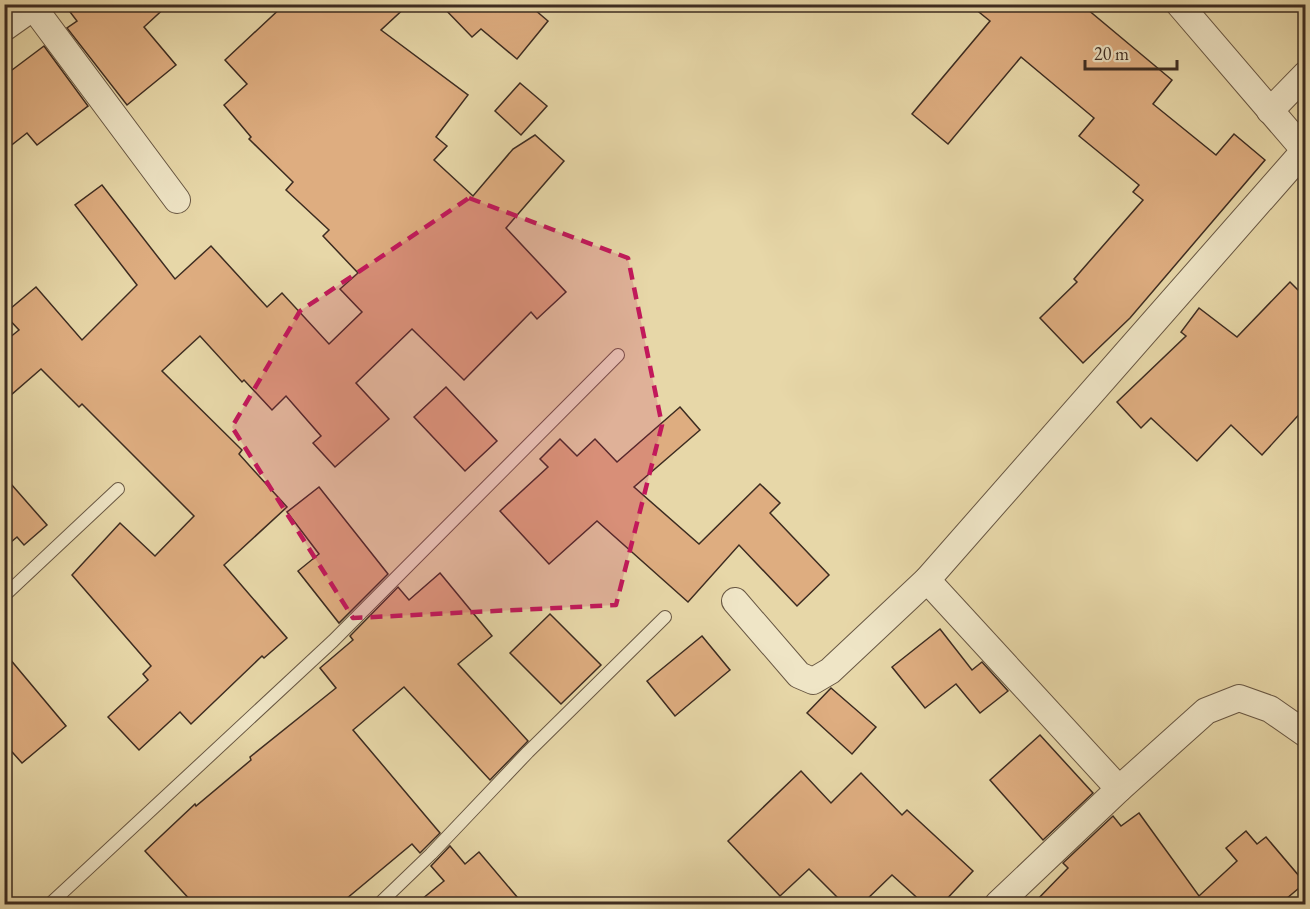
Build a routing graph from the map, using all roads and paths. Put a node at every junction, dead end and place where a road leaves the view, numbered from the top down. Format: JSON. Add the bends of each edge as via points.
{"nodes":[{"id":1,"x":1179,"y":4,"type":"edge"},
{"id":2,"x":34,"y":6,"type":"edge"},
{"id":3,"x":4,"y":28,"type":"edge"},
{"id":4,"x":1305,"y":74,"type":"edge"},
{"id":5,"x":1270,"y":111,"type":"junction"},
{"id":6,"x":1305,"y":151,"type":"edge"},
{"id":7,"x":177,"y":200,"type":"dead end"},
{"id":8,"x":618,"y":355,"type":"dead end"},
{"id":9,"x":118,"y":489,"type":"dead end"},
{"id":10,"x":927,"y":580,"type":"junction"},
{"id":11,"x":4,"y":596,"type":"edge"},
{"id":12,"x":735,"y":601,"type":"dead end"},
{"id":13,"x":665,"y":617,"type":"dead end"},
{"id":14,"x":1305,"y":734,"type":"edge"},
{"id":15,"x":1119,"y":789,"type":"junction"},
{"id":16,"x":50,"y":904,"type":"edge"},
{"id":17,"x":379,"y":904,"type":"edge"},
{"id":18,"x":998,"y":904,"type":"edge"}],
"edges":[{"from":1,"to":5,"type":"street"},
{"from":2,"to":3,"type":"street"},
{"from":2,"to":7,"type":"street"},
{"from":4,"to":5,"type":"street"},
{"from":5,"to":6,"type":"street"},
{"from":6,"to":10,"type":"street"},
{"from":8,"to":16,"type":"lane","via":[[333,641]]},
{"from":9,"to":11,"type":"lane"},
{"from":10,"to":12,"type":"street","via":[[830,670],[813,681],[799,675]]},
{"from":10,"to":15,"type":"street"},
{"from":13,"to":17,"type":"lane"},
{"from":14,"to":15,"type":"street","via":[[1270,709],[1239,698],[1206,711]]},
{"from":15,"to":18,"type":"street"}]}
